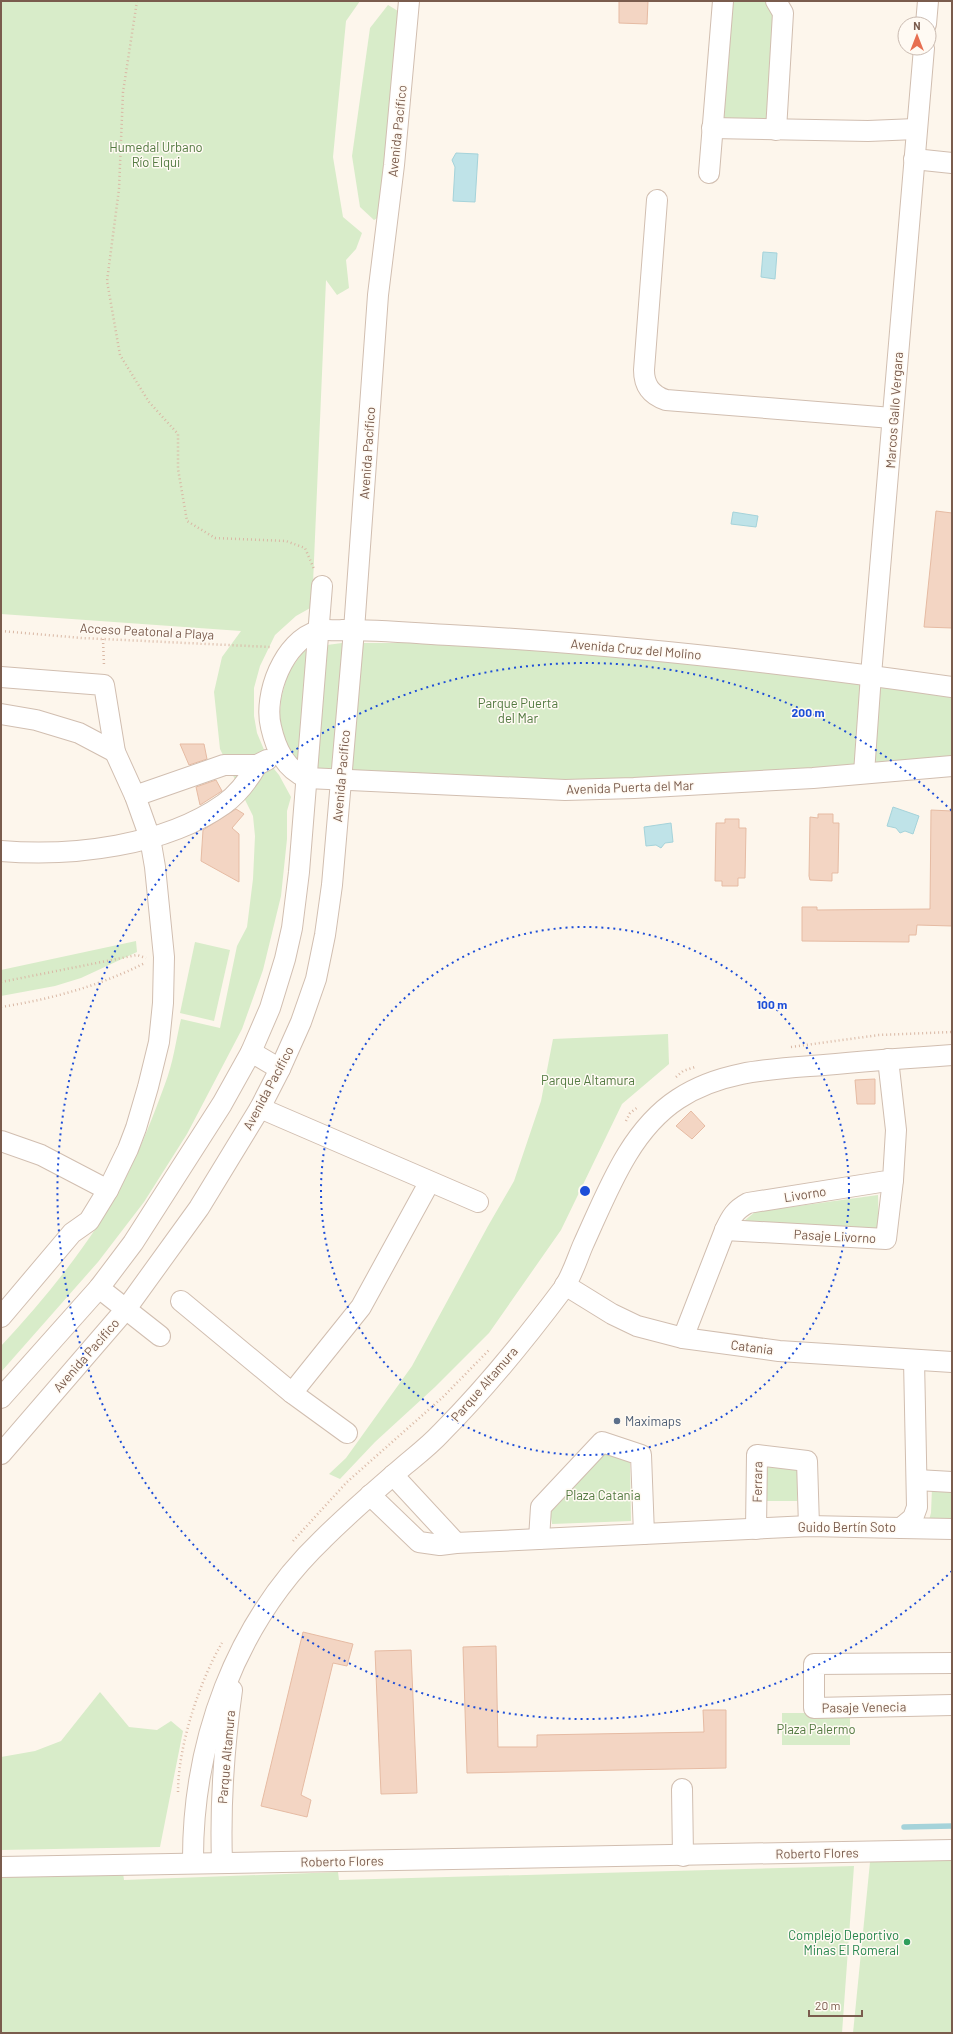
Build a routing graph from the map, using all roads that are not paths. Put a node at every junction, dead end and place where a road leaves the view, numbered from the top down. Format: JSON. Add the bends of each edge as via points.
{"nodes":[{"id":1,"x":409,"y":1,"type":"edge"},
{"id":2,"x":723,"y":1,"type":"edge"},
{"id":3,"x":776,"y":1,"type":"edge"},
{"id":4,"x":928,"y":1,"type":"edge"},
{"id":5,"x":927,"y":16,"type":"edge"},
{"id":6,"x":923,"y":56,"type":"edge"},
{"id":7,"x":712,"y":128,"type":"junction"},
{"id":8,"x":916,"y":129,"type":"junction"},
{"id":9,"x":776,"y":130,"type":"junction"},
{"id":10,"x":914,"y":159,"type":"junction"},
{"id":11,"x":952,"y":163,"type":"edge"},
{"id":12,"x":709,"y":173,"type":"dead end"},
{"id":13,"x":657,"y":200,"type":"dead end"},
{"id":14,"x":892,"y":418,"type":"junction"},
{"id":15,"x":322,"y":586,"type":"road end"},
{"id":16,"x":354,"y":630,"type":"junction"},
{"id":17,"x":319,"y":631,"type":"junction"},
{"id":18,"x":871,"y":675,"type":"junction"},
{"id":19,"x":1,"y":677,"type":"edge"},
{"id":20,"x":952,"y":687,"type":"edge"},
{"id":21,"x":1,"y":714,"type":"edge"},
{"id":22,"x":115,"y":752,"type":"junction"},
{"id":23,"x":280,"y":753,"type":"junction"},
{"id":24,"x":257,"y":765,"type":"junction"},
{"id":25,"x":952,"y":766,"type":"edge"},
{"id":26,"x":864,"y":773,"type":"junction"},
{"id":27,"x":307,"y":778,"type":"junction"},
{"id":28,"x":341,"y":779,"type":"junction"},
{"id":29,"x":135,"y":796,"type":"junction"},
{"id":30,"x":150,"y":838,"type":"junction"},
{"id":31,"x":1,"y":851,"type":"edge"},
{"id":32,"x":251,"y":1052,"type":"junction"},
{"id":33,"x":952,"y":1055,"type":"edge"},
{"id":34,"x":888,"y":1059,"type":"junction"},
{"id":35,"x":280,"y":1069,"type":"junction"},
{"id":36,"x":260,"y":1108,"type":"junction"},
{"id":37,"x":1,"y":1141,"type":"edge"},
{"id":38,"x":893,"y":1180,"type":"junction"},
{"id":39,"x":429,"y":1182,"type":"junction"},
{"id":40,"x":108,"y":1190,"type":"junction"},
{"id":41,"x":478,"y":1202,"type":"dead end"},
{"id":42,"x":725,"y":1230,"type":"junction"},
{"id":43,"x":565,"y":1285,"type":"junction"},
{"id":44,"x":99,"y":1288,"type":"junction"},
{"id":45,"x":181,"y":1301,"type":"dead end"},
{"id":46,"x":126,"y":1309,"type":"junction"},
{"id":47,"x":1,"y":1317,"type":"edge"},
{"id":48,"x":160,"y":1336,"type":"dead end"},
{"id":49,"x":683,"y":1338,"type":"junction"},
{"id":50,"x":914,"y":1360,"type":"junction"},
{"id":51,"x":952,"y":1362,"type":"edge"},
{"id":52,"x":292,"y":1393,"type":"junction"},
{"id":53,"x":1,"y":1398,"type":"edge"},
{"id":54,"x":347,"y":1433,"type":"dead end"},
{"id":55,"x":1,"y":1454,"type":"edge"},
{"id":56,"x":393,"y":1476,"type":"junction"},
{"id":57,"x":917,"y":1480,"type":"junction"},
{"id":58,"x":952,"y":1482,"type":"edge"},
{"id":59,"x":370,"y":1495,"type":"junction"},
{"id":60,"x":809,"y":1526,"type":"junction"},
{"id":61,"x":901,"y":1528,"type":"junction"},
{"id":62,"x":756,"y":1529,"type":"junction"},
{"id":63,"x":952,"y":1529,"type":"edge"},
{"id":64,"x":644,"y":1534,"type":"junction"},
{"id":65,"x":539,"y":1539,"type":"junction"},
{"id":66,"x":456,"y":1543,"type":"junction"},
{"id":67,"x":240,"y":1652,"type":"junction"},
{"id":68,"x":952,"y":1663,"type":"edge"},
{"id":69,"x":952,"y":1705,"type":"edge"},
{"id":70,"x":682,"y":1789,"type":"dead end"},
{"id":71,"x":952,"y":1850,"type":"edge"},
{"id":72,"x":683,"y":1856,"type":"junction"},
{"id":73,"x":222,"y":1862,"type":"junction"},
{"id":74,"x":193,"y":1863,"type":"junction"},
{"id":75,"x":1,"y":1867,"type":"edge"}],
"edges":[{"from":1,"to":16,"type":"street","name":"Avenida Pacífico","via":[[394,165],[378,295]]},
{"from":2,"to":7,"type":"street"},
{"from":3,"to":9,"type":"street","via":[[783,13]]},
{"from":4,"to":5,"type":"street"},
{"from":6,"to":8,"type":"street","name":"Marcos Gallo Vergara"},
{"from":7,"to":9,"type":"street"},
{"from":7,"to":12,"type":"street"},
{"from":8,"to":9,"type":"street"},
{"from":8,"to":10,"type":"street","name":"Marcos Gallo Vergara"},
{"from":10,"to":11,"type":"street"},
{"from":10,"to":14,"type":"street","name":"Marcos Gallo Vergara"},
{"from":13,"to":14,"type":"street","via":[[644,370],[645,382],[653,393],[666,400]]},
{"from":14,"to":18,"type":"street","name":"Marcos Gallo Vergara"},
{"from":15,"to":17,"type":"street"},
{"from":16,"to":17,"type":"street","name":"Avenida Cruz del Molino"},
{"from":16,"to":18,"type":"street","name":"Avenida Cruz del Molino","via":[[614,646]]},
{"from":16,"to":28,"type":"street","name":"Avenida Pacífico"},
{"from":17,"to":23,"type":"street","via":[[308,636],[293,649],[279,670],[270,698],[270,724]]},
{"from":17,"to":27,"type":"street"},
{"from":18,"to":20,"type":"street","name":"Avenida Cruz del Molino"},
{"from":18,"to":26,"type":"street","name":"Marcos Gallo Vergara"},
{"from":19,"to":22,"type":"street","via":[[104,685]]},
{"from":21,"to":22,"type":"street","via":[[36,720],[79,733]]},
{"from":22,"to":29,"type":"street"},
{"from":23,"to":24,"type":"street"},
{"from":23,"to":27,"type":"street","via":[[293,770]]},
{"from":24,"to":29,"type":"street","via":[[224,765]]},
{"from":24,"to":30,"type":"street","via":[[244,785],[225,804],[194,822]]},
{"from":25,"to":26,"type":"street","name":"Avenida Puerta del Mar"},
{"from":26,"to":28,"type":"street","name":"Avenida Puerta del Mar","via":[[565,790]]},
{"from":27,"to":28,"type":"street","name":"Avenida Puerta del Mar"},
{"from":27,"to":32,"type":"street","via":[[303,840],[292,928],[270,1008]]},
{"from":28,"to":35,"type":"street","name":"Avenida Pacífico","via":[[332,885],[321,960],[302,1022]]},
{"from":29,"to":30,"type":"street"},
{"from":30,"to":31,"type":"street","via":[[64,852]]},
{"from":30,"to":40,"type":"street","via":[[159,897],[164,957],[161,1023],[154,1064],[142,1109],[128,1149]]},
{"from":32,"to":35,"type":"street"},
{"from":32,"to":44,"type":"street","via":[[214,1118],[171,1185],[133,1243]]},
{"from":33,"to":34,"type":"street","name":"Parque Altamura"},
{"from":34,"to":38,"type":"street","via":[[896,1130]]},
{"from":34,"to":43,"type":"street","name":"Parque Altamura","via":[[744,1073],[708,1083],[675,1101],[635,1139]]},
{"from":35,"to":36,"type":"street","name":"Avenida Pacífico"},
{"from":36,"to":39,"type":"street"},
{"from":36,"to":46,"type":"street","name":"Avenida Pacífico","via":[[199,1208]]},
{"from":37,"to":40,"type":"street","via":[[41,1155]]},
{"from":38,"to":42,"type":"street","name":"Livorno","via":[[748,1203],[732,1215]]},
{"from":38,"to":42,"type":"street","name":"Pasaje Livorno","via":[[886,1239]]},
{"from":39,"to":41,"type":"street"},
{"from":39,"to":52,"type":"street","via":[[361,1307]]},
{"from":40,"to":47,"type":"street","via":[[88,1221],[72,1233]]},
{"from":42,"to":49,"type":"street","name":"Livorno"},
{"from":43,"to":49,"type":"street","name":"Catania","via":[[612,1314],[638,1326]]},
{"from":43,"to":56,"type":"street","name":"Parque Altamura","via":[[513,1353],[441,1434]]},
{"from":44,"to":46,"type":"street"},
{"from":44,"to":53,"type":"street"},
{"from":45,"to":52,"type":"street"},
{"from":46,"to":48,"type":"street"},
{"from":46,"to":55,"type":"street","name":"Avenida Pacífico"},
{"from":49,"to":50,"type":"street","name":"Catania","via":[[779,1351]]},
{"from":50,"to":51,"type":"street","name":"Catania"},
{"from":50,"to":57,"type":"street","name":"Guido Bertín Soto"},
{"from":52,"to":54,"type":"street"},
{"from":56,"to":59,"type":"street","name":"Parque Altamura"},
{"from":56,"to":66,"type":"street"},
{"from":57,"to":58,"type":"street"},
{"from":57,"to":61,"type":"street","name":"Guido Bertín Soto","via":[[917,1507],[913,1518]]},
{"from":59,"to":66,"type":"street","name":"Guido Bertín Soto","via":[[419,1542],[440,1545]]},
{"from":59,"to":67,"type":"street","name":"Parque Altamura","via":[[321,1540],[293,1571]]},
{"from":60,"to":61,"type":"street","name":"Guido Bertín Soto"},
{"from":60,"to":62,"type":"street","name":"Guido Bertín Soto"},
{"from":60,"to":62,"type":"street","name":"Ferrara","via":[[807,1461],[757,1455]]},
{"from":61,"to":63,"type":"street"},
{"from":62,"to":64,"type":"street","name":"Guido Bertín Soto"},
{"from":64,"to":65,"type":"street","name":"Guido Bertín Soto"},
{"from":64,"to":65,"type":"street","via":[[641,1455],[602,1442],[541,1507]]},
{"from":65,"to":66,"type":"street","name":"Guido Bertín Soto"},
{"from":67,"to":73,"type":"street","name":"Parque Altamura","via":[[231,1696],[223,1763]]},
{"from":67,"to":74,"type":"street","name":"Parque Altamura","via":[[218,1703],[203,1757],[194,1810]]},
{"from":68,"to":69,"type":"street","name":"Pasaje Venecia","via":[[814,1664],[814,1708]]},
{"from":70,"to":72,"type":"street"},
{"from":71,"to":72,"type":"street","name":"Roberto Flores"},
{"from":72,"to":73,"type":"street","name":"Roberto Flores"},
{"from":73,"to":74,"type":"street","name":"Roberto Flores"},
{"from":74,"to":75,"type":"street","name":"Roberto Flores"}]}
